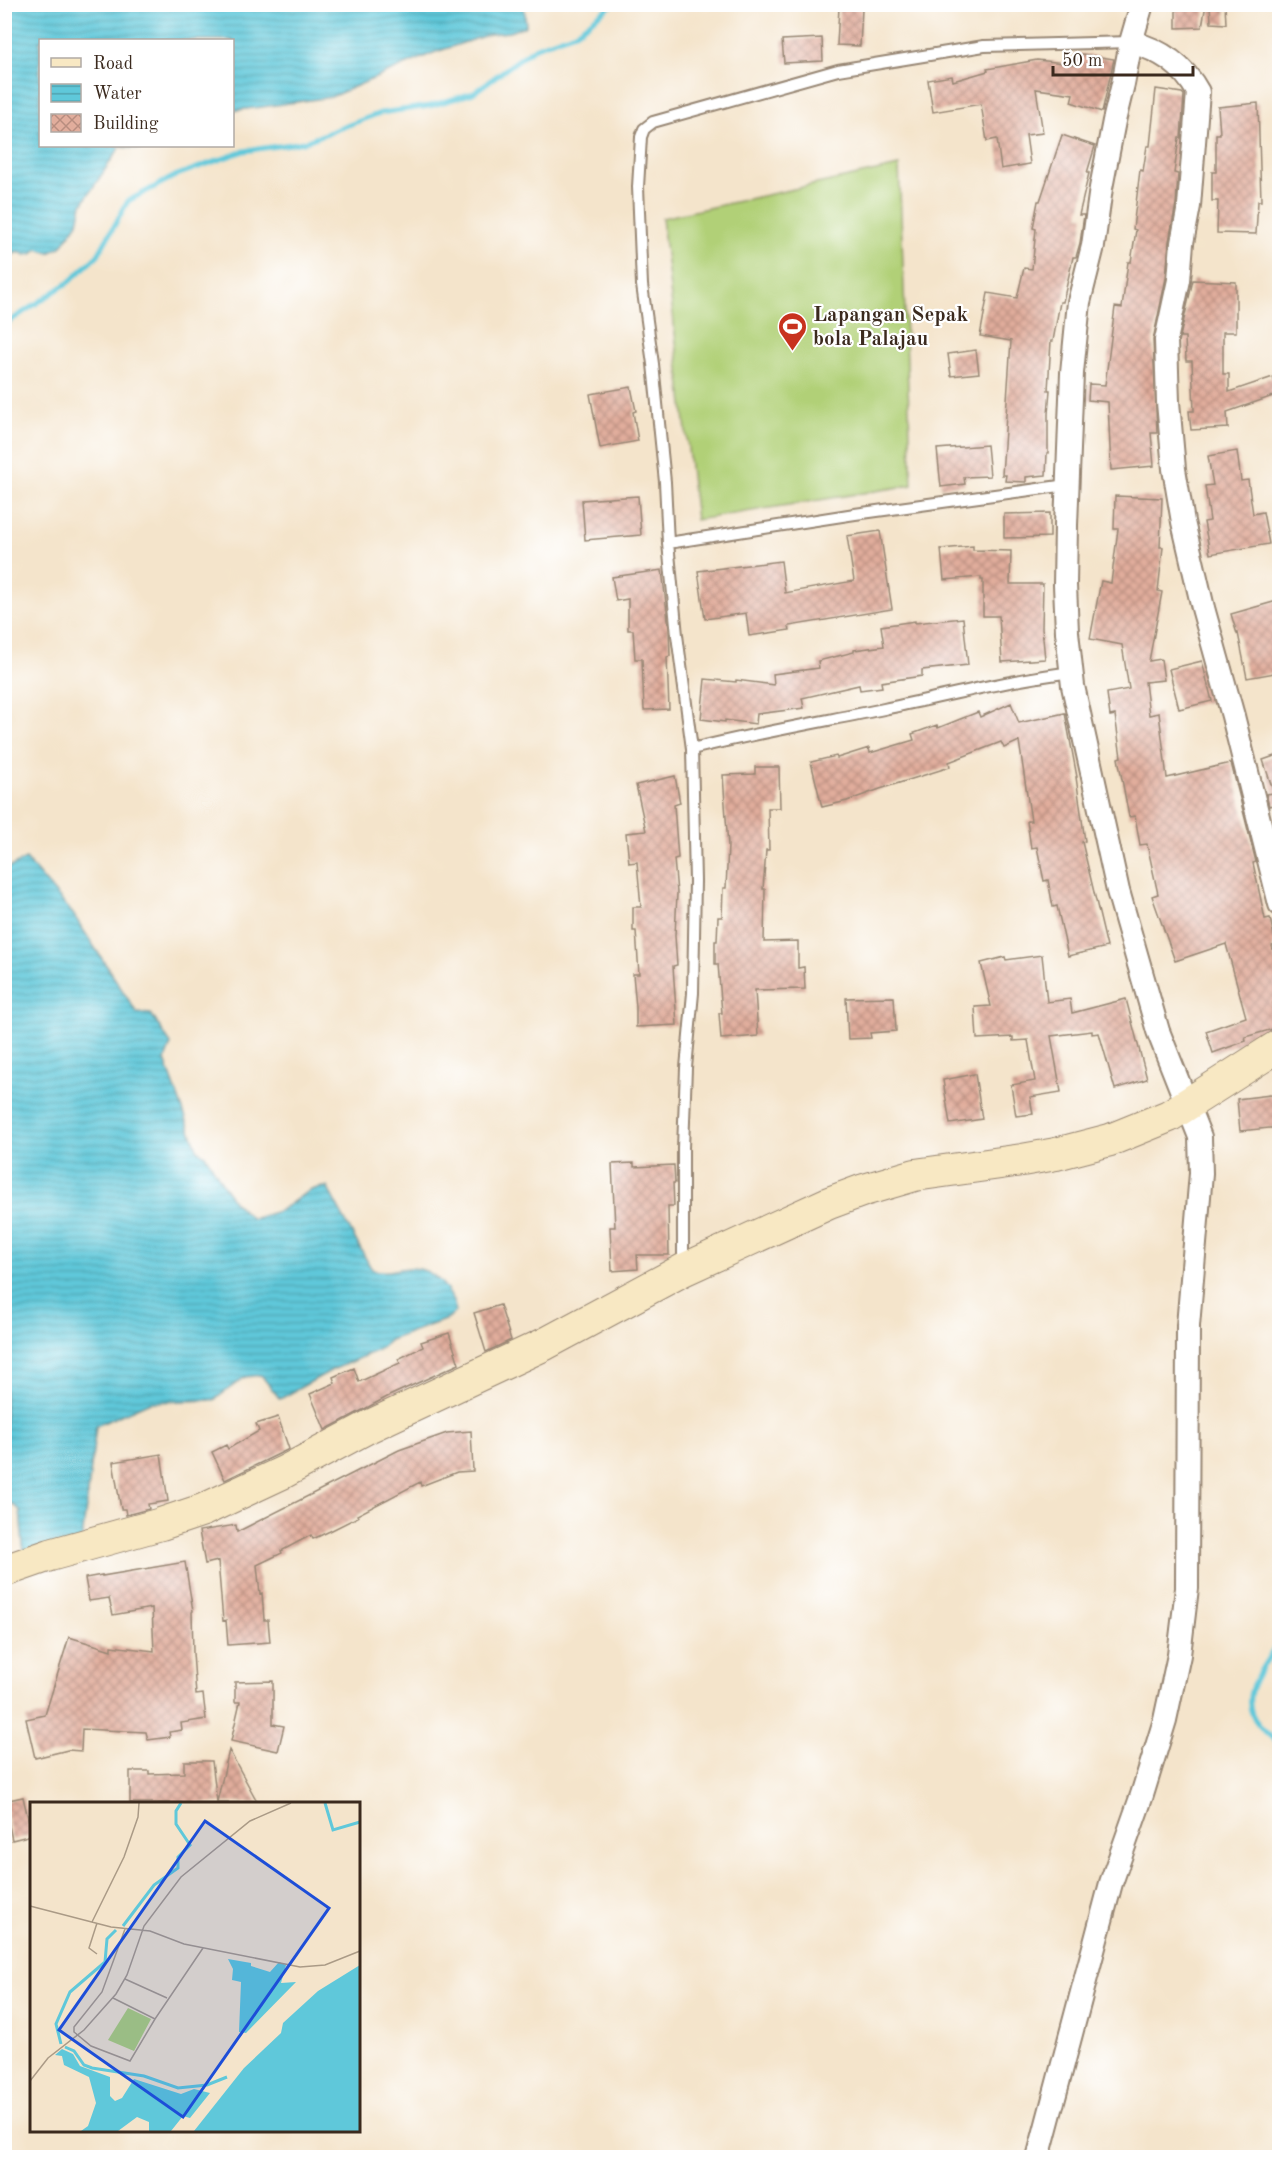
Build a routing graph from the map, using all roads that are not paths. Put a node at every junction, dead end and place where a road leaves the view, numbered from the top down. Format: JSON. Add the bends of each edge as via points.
{"nodes":[{"id":1,"x":1142,"y":4,"type":"edge"},
{"id":2,"x":1131,"y":42,"type":"junction"},
{"id":3,"x":1067,"y":485,"type":"junction"},
{"id":4,"x":668,"y":543,"type":"junction"},
{"id":5,"x":1072,"y":672,"type":"junction"},
{"id":6,"x":692,"y":749,"type":"junction"},
{"id":7,"x":1280,"y":904,"type":"edge"},
{"id":8,"x":1280,"y":1046,"type":"edge"},
{"id":9,"x":1187,"y":1105,"type":"junction"},
{"id":10,"x":682,"y":1270,"type":"junction"},
{"id":11,"x":4,"y":1571,"type":"edge"},
{"id":12,"x":1038,"y":2157,"type":"edge"}],
"edges":[{"from":1,"to":2,"type":"street"},
{"from":2,"to":3,"type":"street","via":[[1079,302]]},
{"from":2,"to":4,"type":"lane","via":[[984,46],[838,70],[653,122],[644,129],[638,187],[642,285],[664,470]]},
{"from":2,"to":7,"type":"street","via":[[1169,57],[1198,92],[1189,206],[1166,340],[1174,469],[1203,608]]},
{"from":3,"to":4,"type":"lane"},
{"from":3,"to":5,"type":"street","via":[[1065,585]]},
{"from":4,"to":6,"type":"lane"},
{"from":5,"to":6,"type":"lane","via":[[952,693]]},
{"from":5,"to":9,"type":"street","via":[[1126,925],[1158,1031]]},
{"from":6,"to":10,"type":"lane","via":[[695,933],[686,1068]]},
{"from":8,"to":9,"type":"main road"},
{"from":9,"to":10,"type":"main road","via":[[1137,1130],[1084,1147],[915,1175],[864,1190]]},
{"from":9,"to":12,"type":"street","via":[[1200,1137],[1201,1162],[1188,1326],[1187,1588],[1179,1655],[1165,1720],[1111,1883]]},
{"from":10,"to":11,"type":"main road","via":[[544,1344],[212,1506]]}]}
